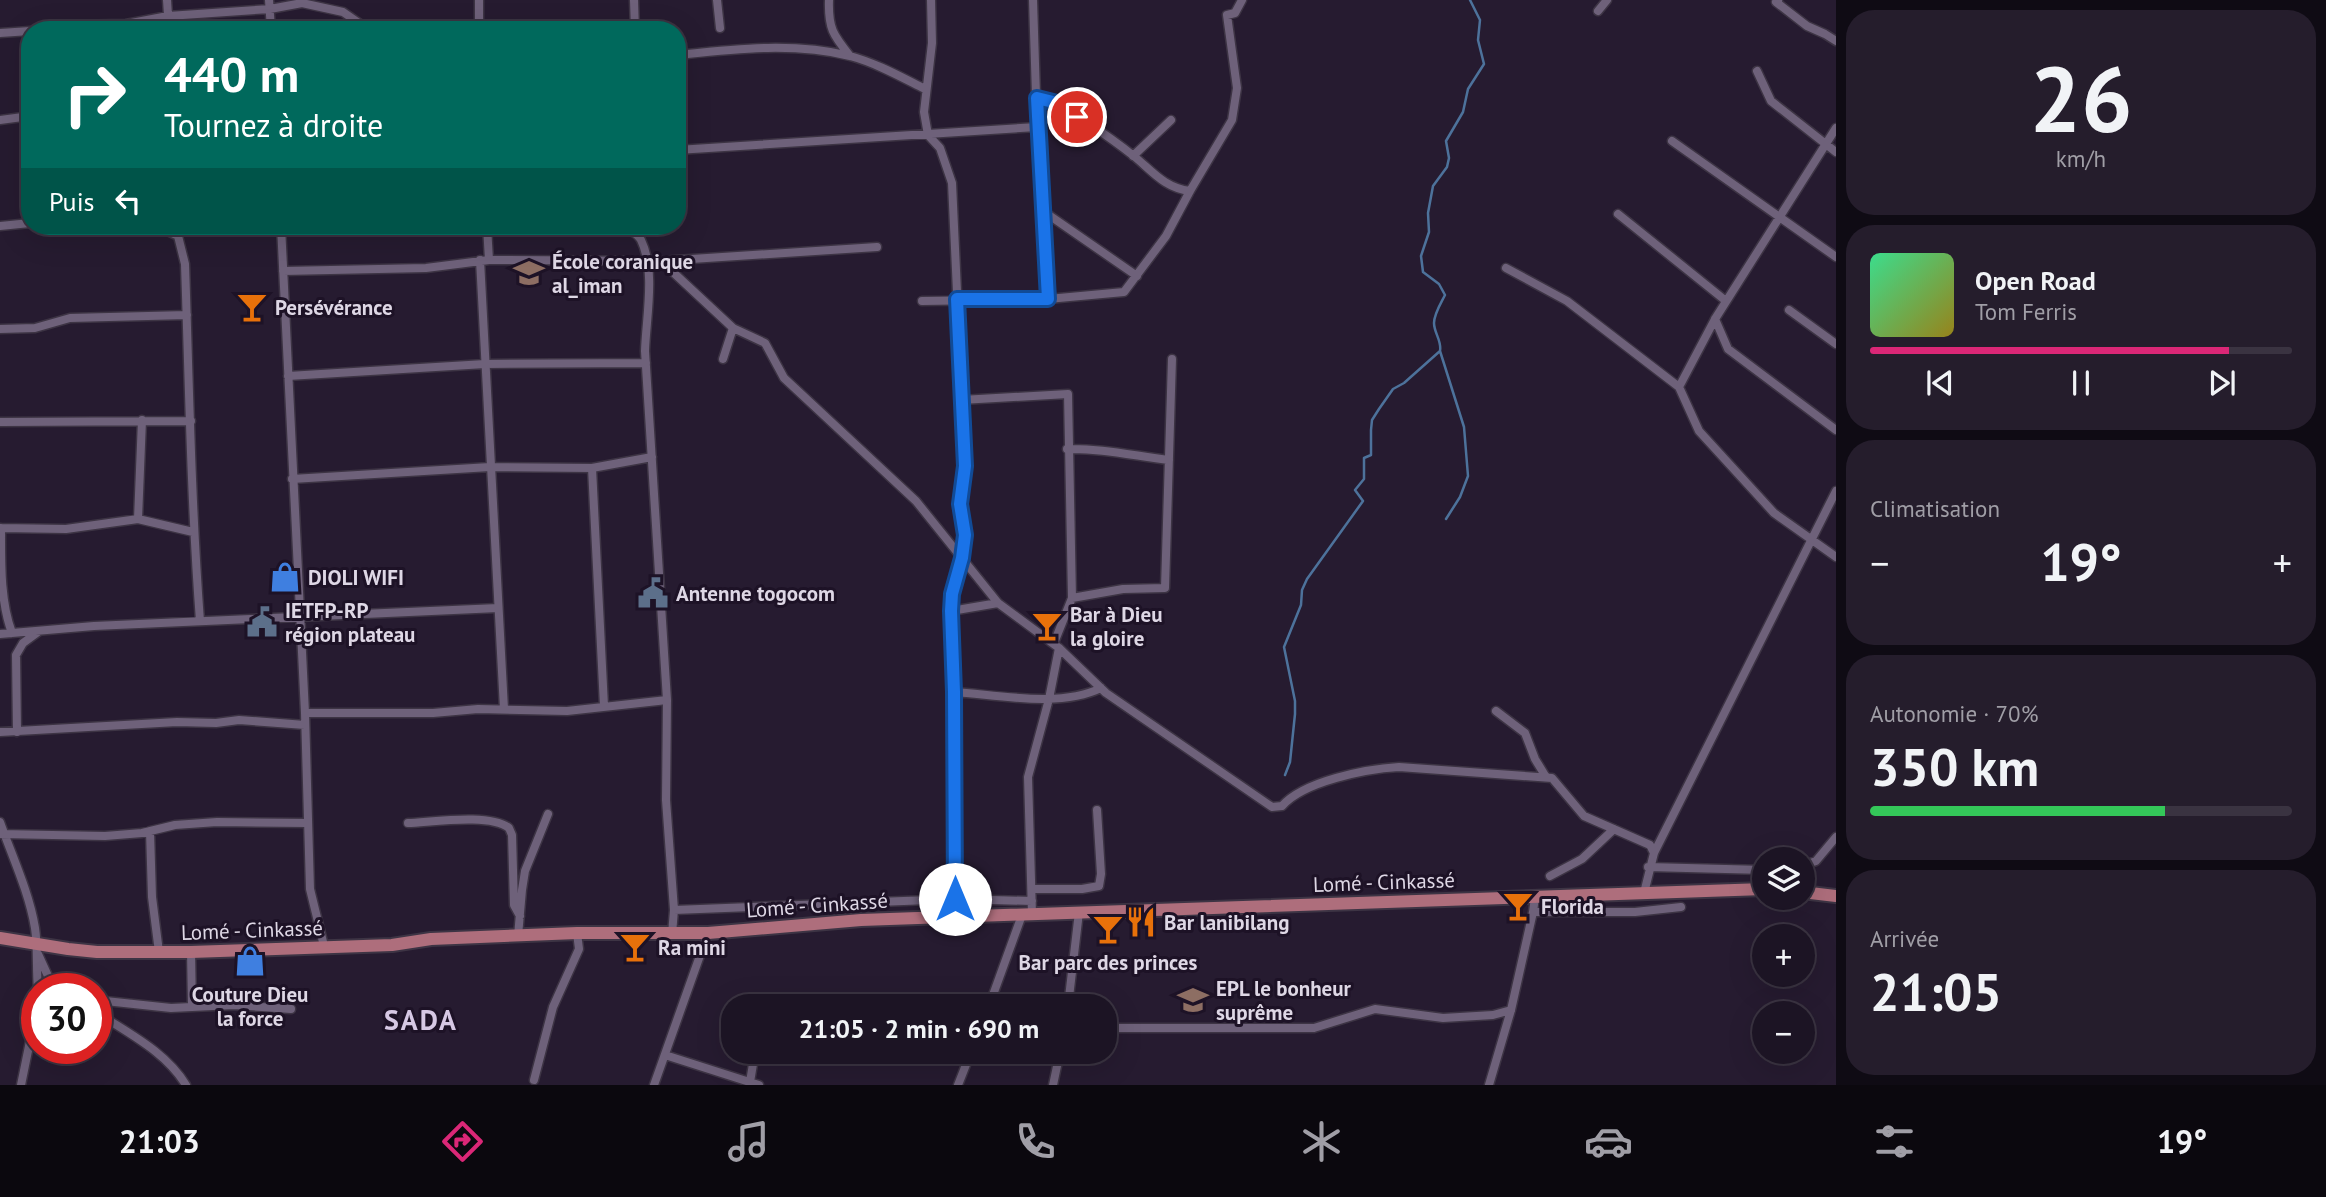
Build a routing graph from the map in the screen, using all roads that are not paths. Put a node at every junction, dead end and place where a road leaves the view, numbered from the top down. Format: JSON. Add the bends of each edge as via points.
{"nodes":[{"id":1,"x":167,"y":0,"type":"edge"},
{"id":2,"x":479,"y":0,"type":"edge"},
{"id":3,"x":634,"y":0,"type":"edge"},
{"id":4,"x":717,"y":0,"type":"edge"},
{"id":5,"x":829,"y":0,"type":"edge"},
{"id":6,"x":931,"y":0,"type":"edge"},
{"id":7,"x":1033,"y":0,"type":"edge"},
{"id":8,"x":1241,"y":0,"type":"edge"},
{"id":9,"x":1607,"y":0,"type":"edge"},
{"id":10,"x":1778,"y":0,"type":"edge"},
{"id":11,"x":270,"y":5,"type":"edge"},
{"id":12,"x":1598,"y":11,"type":"dead end"},
{"id":13,"x":168,"y":16,"type":"junction"},
{"id":14,"x":142,"y":21,"type":"edge"},
{"id":15,"x":168,"y":21,"type":"edge"},
{"id":16,"x":356,"y":21,"type":"edge"},
{"id":17,"x":479,"y":21,"type":"edge"},
{"id":18,"x":635,"y":21,"type":"edge"},
{"id":19,"x":719,"y":28,"type":"dead end"},
{"id":20,"x":21,"y":32,"type":"edge"},
{"id":21,"x":0,"y":33,"type":"edge"},
{"id":22,"x":1836,"y":41,"type":"edge"},
{"id":23,"x":686,"y":54,"type":"edge"},
{"id":24,"x":850,"y":56,"type":"junction"},
{"id":25,"x":1757,"y":71,"type":"dead end"},
{"id":26,"x":925,"y":89,"type":"junction"},
{"id":27,"x":1037,"y":98,"type":"junction"},
{"id":28,"x":21,"y":117,"type":"edge"},
{"id":29,"x":0,"y":120,"type":"edge"},
{"id":30,"x":1171,"y":120,"type":"dead end"},
{"id":31,"x":1037,"y":127,"type":"junction"},
{"id":32,"x":1836,"y":128,"type":"edge"},
{"id":33,"x":928,"y":135,"type":"junction"},
{"id":34,"x":1672,"y":141,"type":"dead end"},
{"id":35,"x":1825,"y":144,"type":"junction"},
{"id":36,"x":686,"y":149,"type":"edge"},
{"id":37,"x":1836,"y":152,"type":"edge"},
{"id":38,"x":1133,"y":156,"type":"junction"},
{"id":39,"x":1189,"y":191,"type":"junction"},
{"id":40,"x":1043,"y":211,"type":"junction"},
{"id":41,"x":1618,"y":214,"type":"dead end"},
{"id":42,"x":1779,"y":217,"type":"junction"},
{"id":43,"x":21,"y":224,"type":"edge"},
{"id":44,"x":0,"y":226,"type":"edge"},
{"id":45,"x":281,"y":235,"type":"edge"},
{"id":46,"x":486,"y":235,"type":"edge"},
{"id":47,"x":636,"y":235,"type":"edge"},
{"id":48,"x":178,"y":236,"type":"edge"},
{"id":49,"x":640,"y":238,"type":"joint"},
{"id":50,"x":877,"y":247,"type":"dead end"},
{"id":51,"x":1836,"y":257,"type":"edge"},
{"id":52,"x":485,"y":260,"type":"junction"},
{"id":53,"x":646,"y":260,"type":"junction"},
{"id":54,"x":661,"y":261,"type":"junction"},
{"id":55,"x":1506,"y":268,"type":"dead end"},
{"id":56,"x":283,"y":271,"type":"junction"},
{"id":57,"x":1137,"y":276,"type":"junction"},
{"id":58,"x":957,"y":299,"type":"junction"},
{"id":59,"x":1048,"y":299,"type":"junction"},
{"id":60,"x":922,"y":301,"type":"dead end"},
{"id":61,"x":1726,"y":301,"type":"junction"},
{"id":62,"x":1788,"y":310,"type":"dead end"},
{"id":63,"x":187,"y":315,"type":"junction"},
{"id":64,"x":1714,"y":319,"type":"junction"},
{"id":65,"x":733,"y":328,"type":"junction"},
{"id":66,"x":0,"y":329,"type":"edge"},
{"id":67,"x":1836,"y":344,"type":"edge"},
{"id":68,"x":723,"y":359,"type":"dead end"},
{"id":69,"x":1172,"y":359,"type":"dead end"},
{"id":70,"x":646,"y":363,"type":"junction"},
{"id":71,"x":485,"y":364,"type":"junction"},
{"id":72,"x":288,"y":376,"type":"junction"},
{"id":73,"x":1679,"y":387,"type":"junction"},
{"id":74,"x":961,"y":400,"type":"junction"},
{"id":75,"x":142,"y":420,"type":"junction"},
{"id":76,"x":191,"y":421,"type":"junction"},
{"id":77,"x":0,"y":422,"type":"edge"},
{"id":78,"x":1836,"y":430,"type":"edge"},
{"id":79,"x":1067,"y":449,"type":"junction"},
{"id":80,"x":652,"y":457,"type":"junction"},
{"id":81,"x":1169,"y":460,"type":"junction"},
{"id":82,"x":490,"y":467,"type":"junction"},
{"id":83,"x":593,"y":468,"type":"junction"},
{"id":84,"x":292,"y":480,"type":"junction"},
{"id":85,"x":1836,"y":491,"type":"edge"},
{"id":86,"x":138,"y":519,"type":"junction"},
{"id":87,"x":0,"y":528,"type":"edge"},
{"id":88,"x":193,"y":532,"type":"junction"},
{"id":89,"x":1811,"y":539,"type":"junction"},
{"id":90,"x":1836,"y":557,"type":"edge"},
{"id":91,"x":962,"y":558,"type":"junction"},
{"id":92,"x":1072,"y":598,"type":"junction"},
{"id":93,"x":998,"y":603,"type":"junction"},
{"id":94,"x":498,"y":608,"type":"junction"},
{"id":95,"x":951,"y":611,"type":"junction"},
{"id":96,"x":299,"y":616,"type":"junction"},
{"id":97,"x":200,"y":621,"type":"junction"},
{"id":98,"x":39,"y":631,"type":"junction"},
{"id":99,"x":0,"y":634,"type":"edge"},
{"id":100,"x":12,"y":634,"type":"junction"},
{"id":101,"x":1057,"y":645,"type":"junction"},
{"id":102,"x":1101,"y":688,"type":"junction"},
{"id":103,"x":954,"y":692,"type":"junction"},
{"id":104,"x":1049,"y":699,"type":"junction"},
{"id":105,"x":667,"y":700,"type":"junction"},
{"id":106,"x":604,"y":706,"type":"junction"},
{"id":107,"x":504,"y":709,"type":"junction"},
{"id":108,"x":1496,"y":711,"type":"dead end"},
{"id":109,"x":305,"y":713,"type":"junction"},
{"id":110,"x":305,"y":725,"type":"junction"},
{"id":111,"x":0,"y":732,"type":"edge"},
{"id":112,"x":17,"y":732,"type":"junction"},
{"id":113,"x":1546,"y":777,"type":"junction"},
{"id":114,"x":1097,"y":810,"type":"dead end"},
{"id":115,"x":548,"y":814,"type":"dead end"},
{"id":116,"x":0,"y":822,"type":"edge"},
{"id":117,"x":307,"y":823,"type":"junction"},
{"id":118,"x":408,"y":823,"type":"dead end"},
{"id":119,"x":1614,"y":829,"type":"junction"},
{"id":120,"x":150,"y":831,"type":"junction"},
{"id":121,"x":2,"y":834,"type":"edge"},
{"id":122,"x":1836,"y":837,"type":"edge"},
{"id":123,"x":1654,"y":853,"type":"junction"},
{"id":124,"x":1815,"y":861,"type":"edge"},
{"id":125,"x":1648,"y":867,"type":"junction"},
{"id":126,"x":1752,"y":870,"type":"edge"},
{"id":127,"x":1550,"y":876,"type":"dead end"},
{"id":128,"x":1033,"y":889,"type":"junction"},
{"id":129,"x":1752,"y":889,"type":"edge"},
{"id":130,"x":1644,"y":892,"type":"junction"},
{"id":131,"x":1815,"y":894,"type":"edge"},
{"id":132,"x":1836,"y":896,"type":"edge"},
{"id":133,"x":1535,"y":897,"type":"junction"},
{"id":134,"x":955,"y":899,"type":"junction"},
{"id":135,"x":870,"y":902,"type":"junction"},
{"id":136,"x":1681,"y":907,"type":"dead end"},
{"id":137,"x":674,"y":910,"type":"junction"},
{"id":138,"x":1029,"y":910,"type":"junction"},
{"id":139,"x":1079,"y":912,"type":"junction"},
{"id":140,"x":1534,"y":912,"type":"junction"},
{"id":141,"x":520,"y":916,"type":"junction"},
{"id":142,"x":862,"y":920,"type":"junction"},
{"id":143,"x":577,"y":933,"type":"junction"},
{"id":144,"x":708,"y":933,"type":"junction"},
{"id":145,"x":672,"y":934,"type":"junction"},
{"id":146,"x":519,"y":936,"type":"junction"},
{"id":147,"x":0,"y":937,"type":"edge"},
{"id":148,"x":324,"y":946,"type":"junction"},
{"id":149,"x":37,"y":948,"type":"junction"},
{"id":150,"x":159,"y":952,"type":"junction"},
{"id":151,"x":191,"y":952,"type":"junction"},
{"id":152,"x":38,"y":973,"type":"edge"},
{"id":153,"x":47,"y":973,"type":"edge"},
{"id":154,"x":994,"y":994,"type":"edge"},
{"id":155,"x":1069,"y":994,"type":"edge"},
{"id":156,"x":112,"y":1002,"type":"edge"},
{"id":157,"x":192,"y":1006,"type":"junction"},
{"id":158,"x":291,"y":1009,"type":"dead end"},
{"id":159,"x":1511,"y":1010,"type":"junction"},
{"id":160,"x":112,"y":1023,"type":"edge"},
{"id":161,"x":1117,"y":1028,"type":"edge"},
{"id":162,"x":665,"y":1055,"type":"junction"},
{"id":163,"x":25,"y":1064,"type":"edge"},
{"id":164,"x":753,"y":1064,"type":"edge"},
{"id":165,"x":966,"y":1064,"type":"edge"},
{"id":166,"x":1057,"y":1064,"type":"edge"},
{"id":167,"x":534,"y":1080,"type":"dead end"},
{"id":168,"x":749,"y":1083,"type":"edge"},
{"id":169,"x":21,"y":1085,"type":"edge"},
{"id":170,"x":186,"y":1085,"type":"edge"},
{"id":171,"x":654,"y":1085,"type":"edge"},
{"id":172,"x":958,"y":1085,"type":"edge"},
{"id":173,"x":1053,"y":1085,"type":"edge"},
{"id":174,"x":1489,"y":1085,"type":"edge"}],
"edges":[{"from":1,"to":13,"type":"street"},
{"from":2,"to":17,"type":"street"},
{"from":3,"to":18,"type":"street"},
{"from":4,"to":19,"type":"street"},
{"from":5,"to":24,"type":"street","via":[[828,21]]},
{"from":6,"to":26,"type":"street","via":[[932,43]]},
{"from":7,"to":27,"type":"street"},
{"from":8,"to":39,"type":"street","via":[[1235,13],[1227,15],[1237,89],[1232,120]]},
{"from":9,"to":12,"type":"street"},
{"from":10,"to":22,"type":"street","via":[[1807,26]]},
{"from":11,"to":13,"type":"street"},
{"from":11,"to":16,"type":"street","via":[[325,7]]},
{"from":13,"to":14,"type":"street"},
{"from":13,"to":15,"type":"street"},
{"from":20,"to":21,"type":"street"},
{"from":23,"to":24,"type":"street","via":[[777,47]]},
{"from":24,"to":26,"type":"street"},
{"from":25,"to":35,"type":"street","via":[[1771,101]]},
{"from":26,"to":33,"type":"street"},
{"from":27,"to":31,"type":"street"},
{"from":27,"to":38,"type":"street","via":[[1057,103]]},
{"from":28,"to":29,"type":"street"},
{"from":30,"to":38,"type":"street"},
{"from":31,"to":33,"type":"street"},
{"from":31,"to":40,"type":"street"},
{"from":32,"to":35,"type":"street"},
{"from":33,"to":36,"type":"street"},
{"from":33,"to":58,"type":"street","via":[[940,148],[952,183]]},
{"from":34,"to":42,"type":"street"},
{"from":35,"to":37,"type":"street"},
{"from":35,"to":42,"type":"street"},
{"from":38,"to":39,"type":"street","via":[[1167,185]]},
{"from":39,"to":57,"type":"street","via":[[1166,236]]},
{"from":40,"to":57,"type":"street"},
{"from":40,"to":59,"type":"street"},
{"from":41,"to":61,"type":"street"},
{"from":42,"to":51,"type":"street"},
{"from":42,"to":61,"type":"street"},
{"from":43,"to":44,"type":"street"},
{"from":45,"to":56,"type":"street"},
{"from":46,"to":52,"type":"street"},
{"from":47,"to":49,"type":"street"},
{"from":48,"to":63,"type":"street","via":[[185,264]]},
{"from":49,"to":53,"type":"street"},
{"from":50,"to":54,"type":"street"},
{"from":52,"to":53,"type":"street"},
{"from":52,"to":56,"type":"street","via":[[426,268]]},
{"from":52,"to":71,"type":"street"},
{"from":53,"to":54,"type":"street"},
{"from":53,"to":70,"type":"street","via":[[650,293]]},
{"from":54,"to":65,"type":"street"},
{"from":55,"to":73,"type":"street","via":[[1567,302]]},
{"from":56,"to":72,"type":"street"},
{"from":57,"to":59,"type":"street","via":[[1124,292]]},
{"from":58,"to":59,"type":"street"},
{"from":58,"to":60,"type":"street"},
{"from":58,"to":74,"type":"street"},
{"from":61,"to":64,"type":"street"},
{"from":62,"to":67,"type":"street"},
{"from":63,"to":66,"type":"street","via":[[70,318],[35,328]]},
{"from":63,"to":76,"type":"street"},
{"from":64,"to":73,"type":"street"},
{"from":64,"to":78,"type":"street","via":[[1728,349]]},
{"from":65,"to":68,"type":"street"},
{"from":65,"to":91,"type":"street","via":[[765,343],[784,378],[916,501]]},
{"from":69,"to":81,"type":"street"},
{"from":70,"to":71,"type":"street"},
{"from":70,"to":80,"type":"street"},
{"from":71,"to":72,"type":"street"},
{"from":71,"to":82,"type":"street"},
{"from":72,"to":84,"type":"street"},
{"from":73,"to":89,"type":"street","via":[[1699,431],[1774,513]]},
{"from":74,"to":79,"type":"street","via":[[1068,394]]},
{"from":74,"to":91,"type":"street","via":[[965,466],[960,504],[965,535]]},
{"from":75,"to":76,"type":"street"},
{"from":75,"to":77,"type":"street"},
{"from":75,"to":86,"type":"street"},
{"from":76,"to":88,"type":"street"},
{"from":79,"to":81,"type":"street","via":[[1094,448]]},
{"from":79,"to":92,"type":"street"},
{"from":80,"to":83,"type":"street"},
{"from":80,"to":105,"type":"street"},
{"from":81,"to":92,"type":"street","via":[[1165,588],[1122,589]]},
{"from":82,"to":83,"type":"street"},
{"from":82,"to":84,"type":"street"},
{"from":82,"to":94,"type":"street"},
{"from":83,"to":106,"type":"street"},
{"from":84,"to":96,"type":"street"},
{"from":85,"to":89,"type":"street"},
{"from":86,"to":87,"type":"street","via":[[66,529]]},
{"from":86,"to":88,"type":"street"},
{"from":87,"to":100,"type":"street","via":[[1,577]]},
{"from":88,"to":97,"type":"street"},
{"from":89,"to":90,"type":"street"},
{"from":89,"to":123,"type":"street"},
{"from":91,"to":93,"type":"street"},
{"from":91,"to":95,"type":"street"},
{"from":92,"to":101,"type":"street"},
{"from":93,"to":95,"type":"street"},
{"from":93,"to":101,"type":"street"},
{"from":94,"to":96,"type":"street"},
{"from":94,"to":107,"type":"street"},
{"from":95,"to":103,"type":"street"},
{"from":96,"to":97,"type":"street"},
{"from":96,"to":109,"type":"street"},
{"from":97,"to":98,"type":"street"},
{"from":98,"to":100,"type":"street"},
{"from":98,"to":112,"type":"street","via":[[16,655]]},
{"from":99,"to":100,"type":"street"},
{"from":101,"to":102,"type":"street"},
{"from":101,"to":104,"type":"street"},
{"from":102,"to":104,"type":"street","via":[[1086,695]]},
{"from":102,"to":113,"type":"street","via":[[1272,807],[1282,806],[1306,789],[1378,768]]},
{"from":103,"to":104,"type":"street"},
{"from":103,"to":134,"type":"street"},
{"from":104,"to":128,"type":"street","via":[[1028,777]]},
{"from":105,"to":106,"type":"street"},
{"from":105,"to":137,"type":"street","via":[[666,800]]},
{"from":106,"to":107,"type":"street","via":[[567,711]]},
{"from":107,"to":109,"type":"street"},
{"from":108,"to":113,"type":"street","via":[[1525,733]]},
{"from":109,"to":110,"type":"street"},
{"from":110,"to":112,"type":"street","via":[[239,720]]},
{"from":110,"to":117,"type":"street"},
{"from":111,"to":112,"type":"street"},
{"from":113,"to":119,"type":"street","via":[[1552,778],[1584,816]]},
{"from":114,"to":128,"type":"street","via":[[1099,886]]},
{"from":115,"to":141,"type":"street","via":[[525,871]]},
{"from":116,"to":121,"type":"street"},
{"from":117,"to":120,"type":"street","via":[[217,822]]},
{"from":117,"to":148,"type":"street","via":[[310,889]]},
{"from":118,"to":141,"type":"street","via":[[477,819],[509,828],[513,905]]},
{"from":119,"to":123,"type":"street","via":[[1650,845]]},
{"from":119,"to":127,"type":"street","via":[[1582,859]]},
{"from":120,"to":121,"type":"street","via":[[95,836]]},
{"from":120,"to":150,"type":"street"},
{"from":121,"to":149,"type":"street","via":[[34,924]]},
{"from":122,"to":124,"type":"street"},
{"from":123,"to":125,"type":"street"},
{"from":125,"to":126,"type":"street"},
{"from":125,"to":130,"type":"street"},
{"from":128,"to":138,"type":"street"},
{"from":129,"to":130,"type":"highway","name":"Lomé - Cinkassé"},
{"from":130,"to":133,"type":"highway","name":"Lomé - Cinkassé"},
{"from":131,"to":132,"type":"highway"},
{"from":133,"to":139,"type":"highway","name":"Lomé - Cinkassé"},
{"from":133,"to":140,"type":"street"},
{"from":134,"to":135,"type":"street"},
{"from":134,"to":138,"type":"street"},
{"from":135,"to":137,"type":"street"},
{"from":135,"to":142,"type":"street"},
{"from":136,"to":140,"type":"street"},
{"from":137,"to":145,"type":"street"},
{"from":138,"to":139,"type":"highway","name":"Lomé - Cinkassé"},
{"from":138,"to":142,"type":"highway","name":"Lomé - Cinkassé"},
{"from":138,"to":154,"type":"street"},
{"from":139,"to":155,"type":"street"},
{"from":140,"to":159,"type":"street"},
{"from":141,"to":146,"type":"street"},
{"from":142,"to":144,"type":"highway","name":"Lomé - Cinkassé"},
{"from":143,"to":145,"type":"highway","name":"Lomé - Cinkassé"},
{"from":143,"to":146,"type":"highway","name":"Lomé - Cinkassé"},
{"from":143,"to":167,"type":"street","via":[[579,948],[553,1007]]},
{"from":144,"to":145,"type":"highway","name":"Lomé - Cinkassé"},
{"from":144,"to":162,"type":"street"},
{"from":146,"to":148,"type":"highway","name":"Lomé - Cinkassé"},
{"from":147,"to":149,"type":"highway","name":"Lomé - Cinkassé"},
{"from":148,"to":151,"type":"highway","name":"Lomé - Cinkassé"},
{"from":149,"to":150,"type":"highway","name":"Lomé - Cinkassé"},
{"from":149,"to":152,"type":"street"},
{"from":149,"to":153,"type":"street"},
{"from":150,"to":151,"type":"highway","name":"Lomé - Cinkassé"},
{"from":151,"to":157,"type":"street"},
{"from":156,"to":157,"type":"street"},
{"from":157,"to":158,"type":"street"},
{"from":159,"to":161,"type":"street","via":[[1443,1018],[1375,1009],[1314,1028]]},
{"from":159,"to":174,"type":"street"},
{"from":160,"to":170,"type":"street","via":[[170,1062]]},
{"from":162,"to":168,"type":"street"},
{"from":162,"to":171,"type":"street"},
{"from":163,"to":169,"type":"street"},
{"from":164,"to":168,"type":"street"},
{"from":165,"to":172,"type":"street"},
{"from":166,"to":173,"type":"street"}]}
